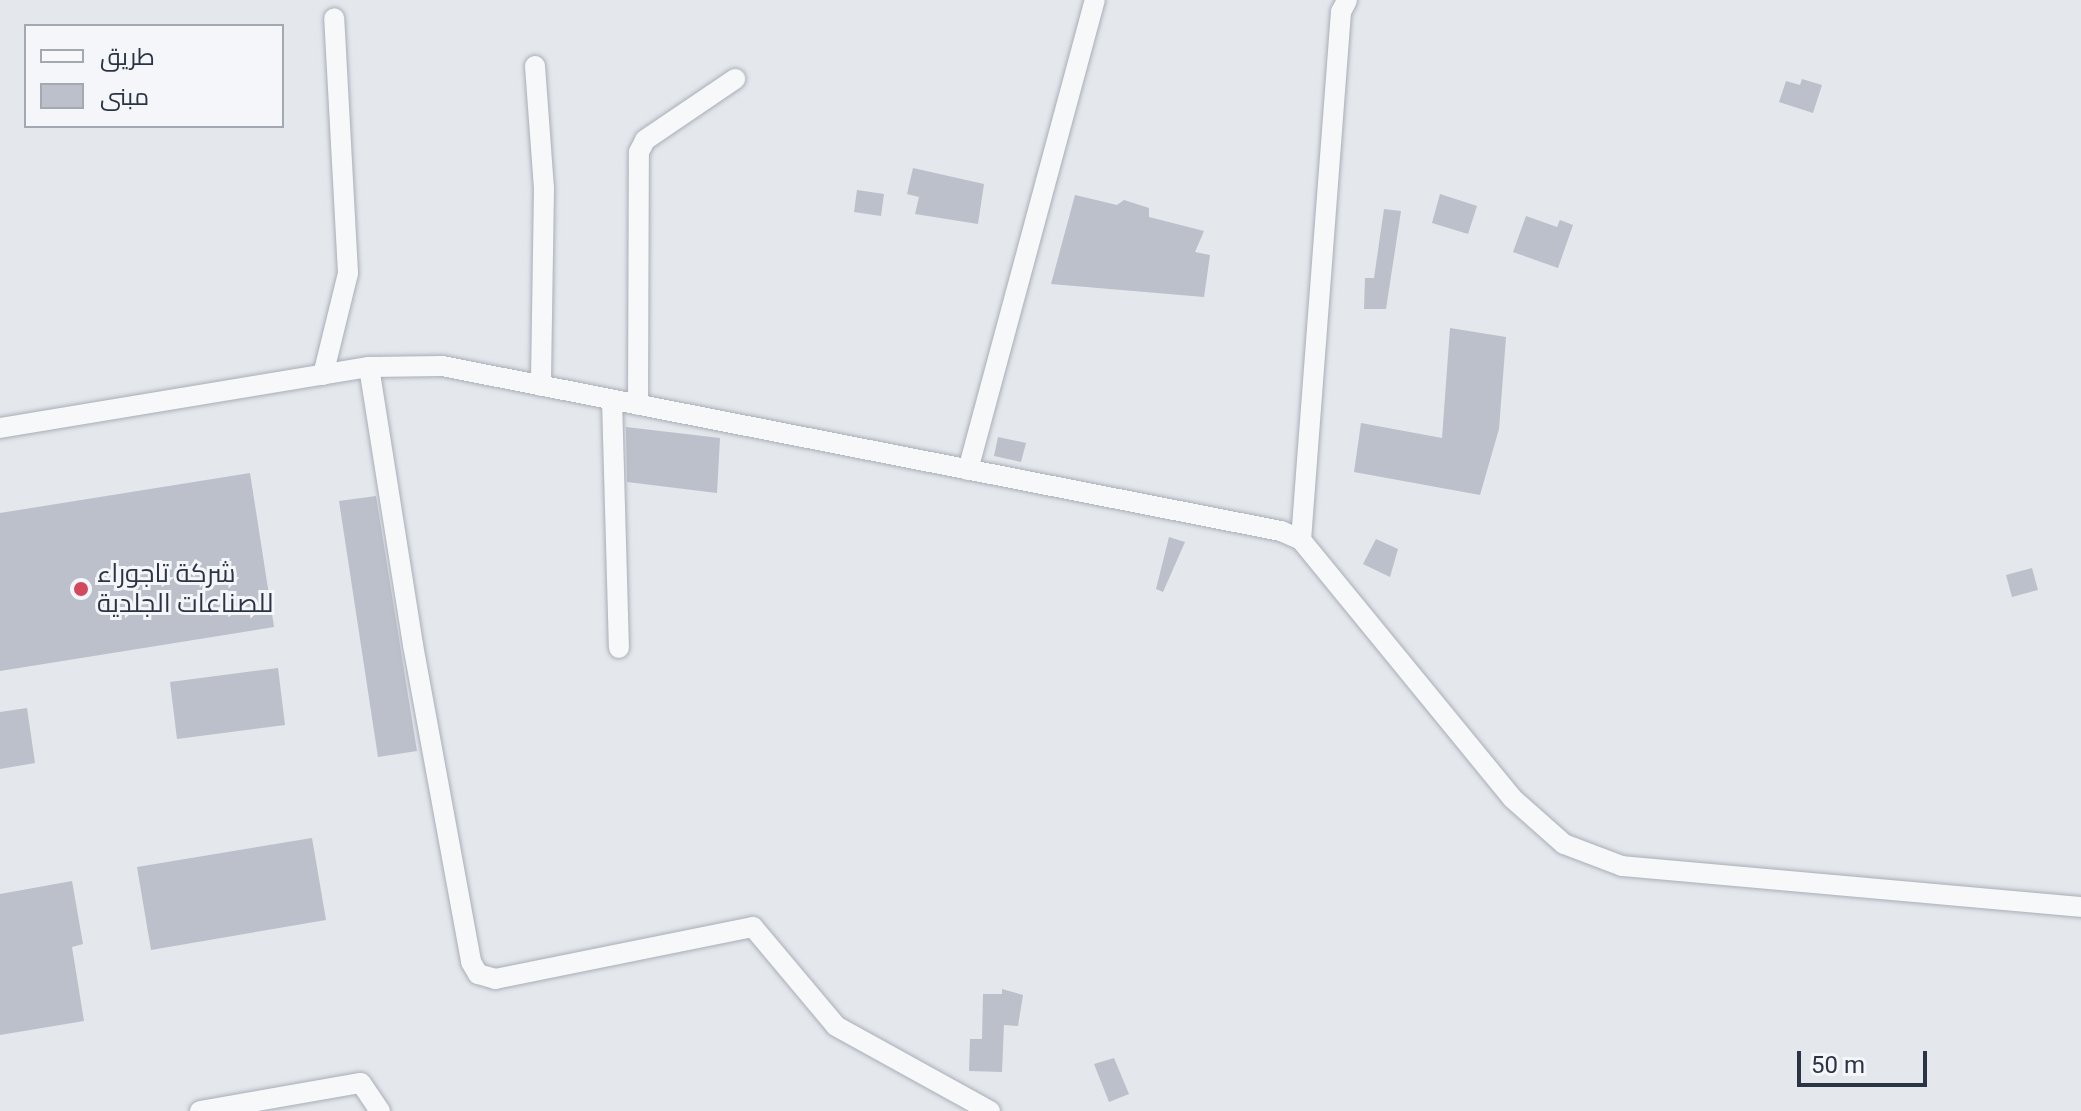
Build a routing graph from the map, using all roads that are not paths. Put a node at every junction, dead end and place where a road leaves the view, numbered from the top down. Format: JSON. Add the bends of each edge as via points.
{"nodes":[{"id":1,"x":1095,"y":0,"type":"edge"},
{"id":2,"x":1347,"y":0,"type":"edge"},
{"id":3,"x":334,"y":18,"type":"dead end"},
{"id":4,"x":535,"y":66,"type":"dead end"},
{"id":5,"x":735,"y":79,"type":"dead end"},
{"id":6,"x":369,"y":367,"type":"junction"},
{"id":7,"x":323,"y":375,"type":"junction"},
{"id":8,"x":541,"y":386,"type":"junction"},
{"id":9,"x":612,"y":400,"type":"junction"},
{"id":10,"x":638,"y":405,"type":"junction"},
{"id":11,"x":0,"y":428,"type":"edge"},
{"id":12,"x":968,"y":470,"type":"junction"},
{"id":13,"x":1301,"y":540,"type":"junction"},
{"id":14,"x":619,"y":648,"type":"dead end"},
{"id":15,"x":2081,"y":907,"type":"edge"},
{"id":16,"x":200,"y":1111,"type":"edge"},
{"id":17,"x":380,"y":1111,"type":"edge"},
{"id":18,"x":990,"y":1111,"type":"edge"}],
"edges":[{"from":1,"to":12,"type":"street"},
{"from":2,"to":13,"type":"street","via":[[1341,12]]},
{"from":3,"to":7,"type":"street","via":[[348,273]]},
{"from":4,"to":8,"type":"street","via":[[544,188]]},
{"from":5,"to":10,"type":"street","via":[[645,140],[639,152]]},
{"from":6,"to":7,"type":"street"},
{"from":6,"to":8,"type":"street","via":[[442,366]]},
{"from":6,"to":18,"type":"street","via":[[415,661],[469,952],[478,974],[495,979],[753,927],[836,1026]]},
{"from":7,"to":11,"type":"street"},
{"from":8,"to":9,"type":"street"},
{"from":9,"to":10,"type":"street"},
{"from":9,"to":14,"type":"street"},
{"from":10,"to":12,"type":"street"},
{"from":12,"to":13,"type":"street","via":[[1281,531]]},
{"from":13,"to":15,"type":"street","via":[[1512,798],[1564,844],[1622,866]]},
{"from":16,"to":17,"type":"street","via":[[361,1083]]}]}
